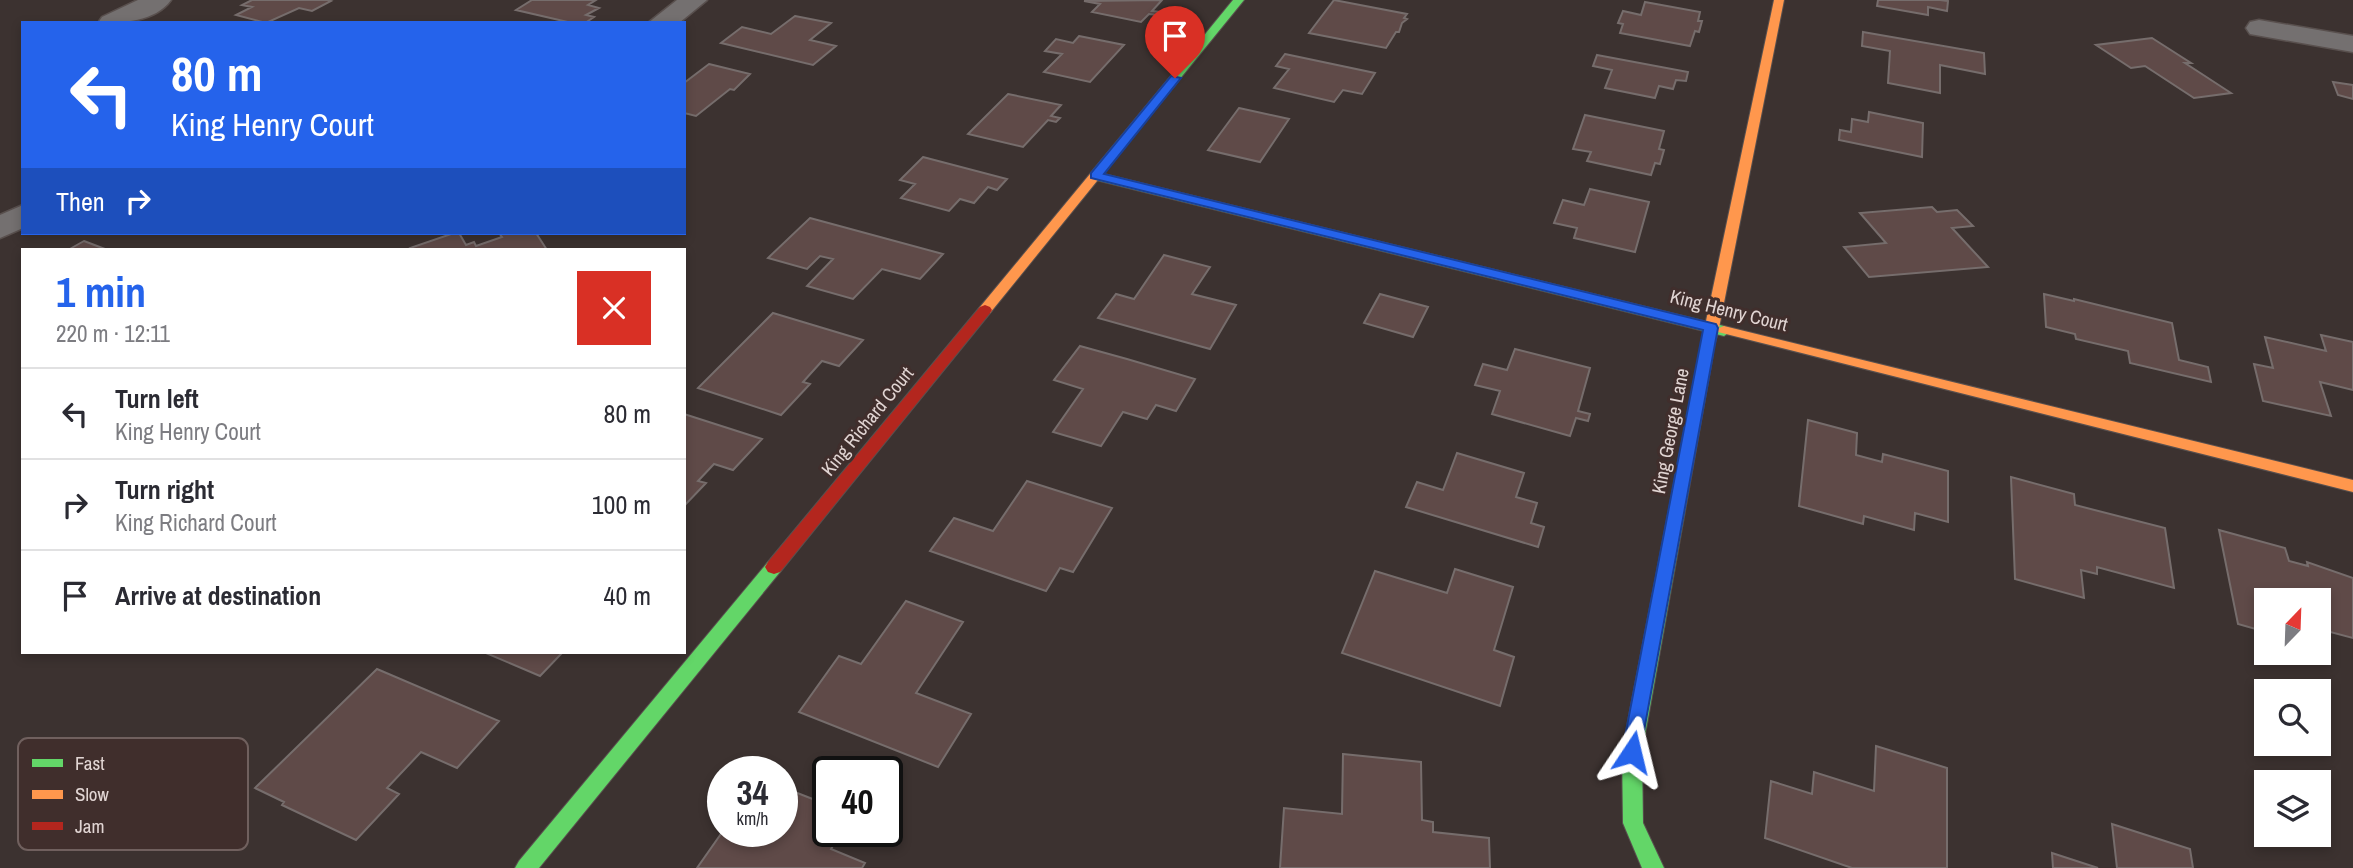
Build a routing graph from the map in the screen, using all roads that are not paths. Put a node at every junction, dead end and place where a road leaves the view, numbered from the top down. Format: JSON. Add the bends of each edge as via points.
{"nodes":[{"id":1,"x":158,"y":0,"type":"edge"},
{"id":2,"x":694,"y":0,"type":"edge"},
{"id":3,"x":1239,"y":0,"type":"edge"},
{"id":4,"x":1779,"y":0,"type":"edge"},
{"id":5,"x":115,"y":21,"type":"edge"},
{"id":6,"x":664,"y":21,"type":"edge"},
{"id":7,"x":2259,"y":28,"type":"dead end"},
{"id":8,"x":2353,"y":44,"type":"edge"},
{"id":9,"x":1096,"y":176,"type":"junction"},
{"id":10,"x":21,"y":216,"type":"edge"},
{"id":11,"x":0,"y":228,"type":"edge"},
{"id":12,"x":1711,"y":328,"type":"junction"},
{"id":13,"x":2353,"y":485,"type":"edge"},
{"id":14,"x":526,"y":868,"type":"edge"},
{"id":15,"x":1653,"y":868,"type":"edge"}],
"edges":[{"from":1,"to":5,"type":"street"},
{"from":2,"to":6,"type":"street"},
{"from":3,"to":9,"type":"street","name":"King Richard Court"},
{"from":4,"to":12,"type":"street","name":"King George Lane"},
{"from":7,"to":8,"type":"street"},
{"from":9,"to":12,"type":"street","name":"King Henry Court"},
{"from":9,"to":14,"type":"street","name":"King Richard Court"},
{"from":10,"to":11,"type":"street"},
{"from":12,"to":13,"type":"street","name":"King Henry Court"},
{"from":12,"to":15,"type":"street","name":"King George Lane","via":[[1632,752],[1633,824]]}]}
